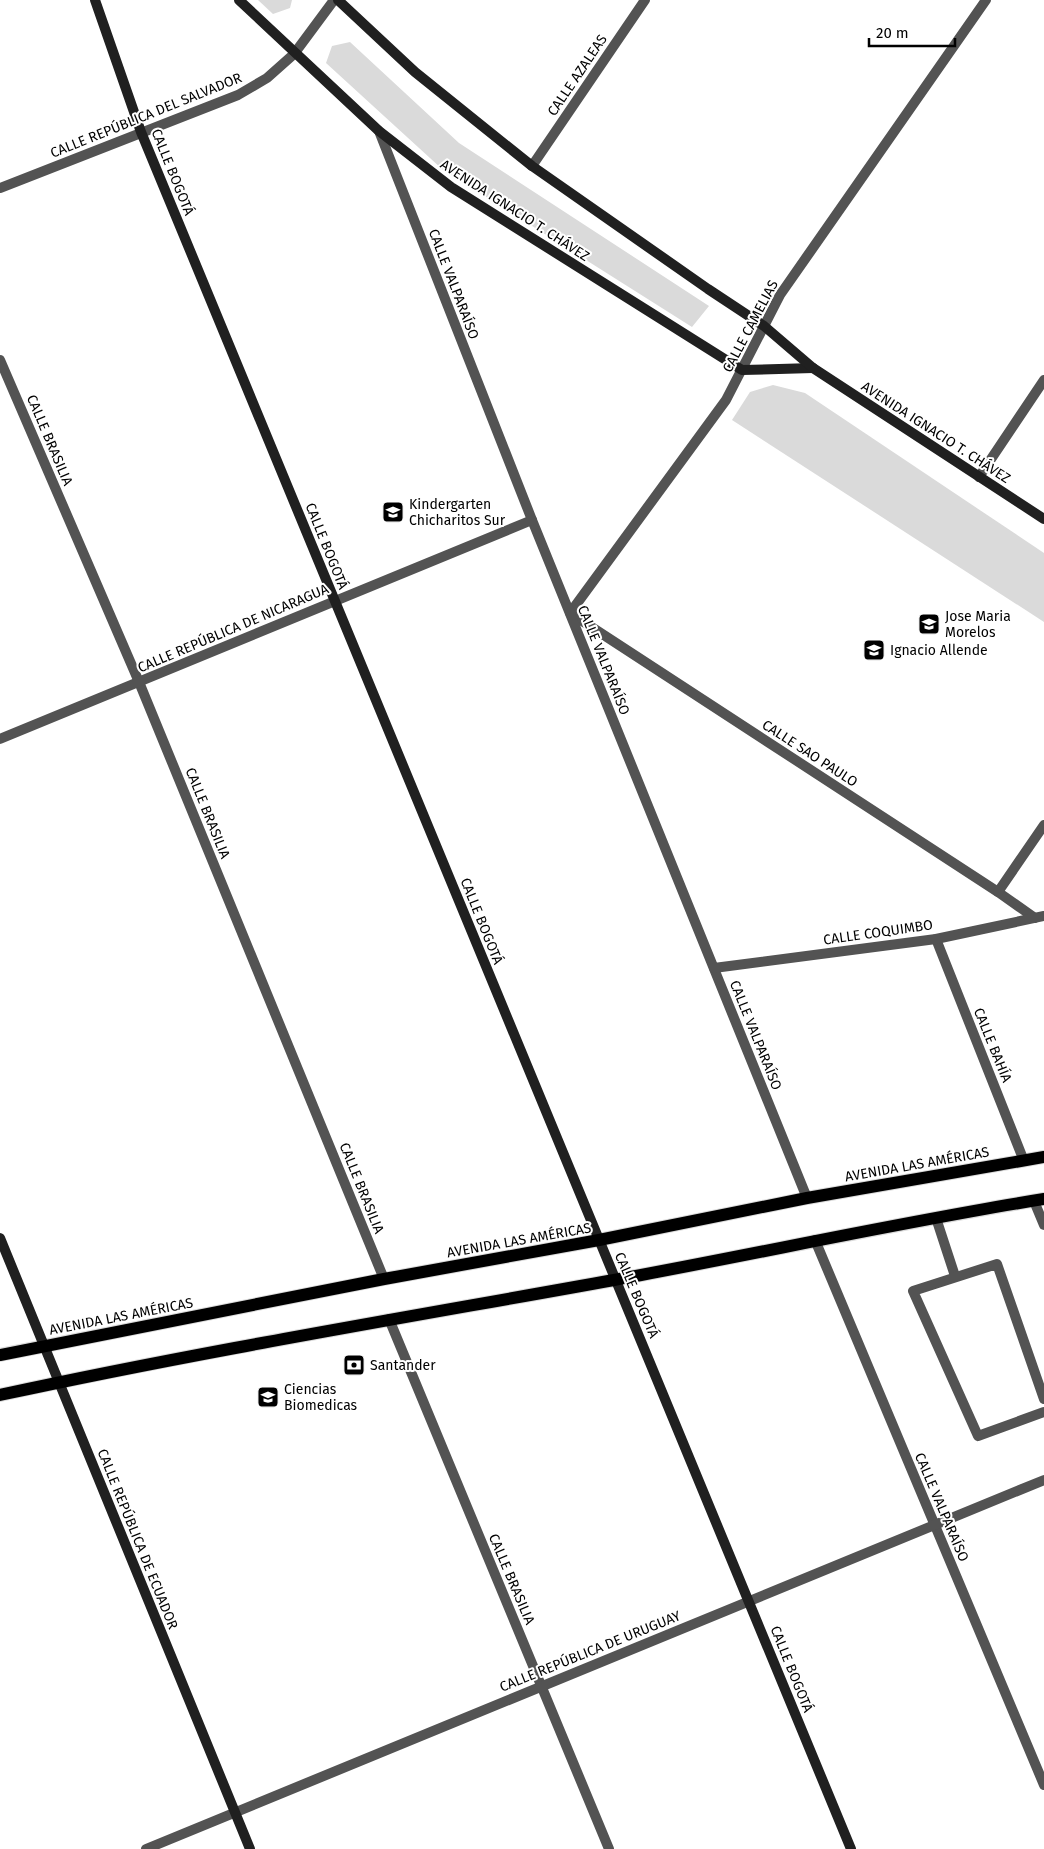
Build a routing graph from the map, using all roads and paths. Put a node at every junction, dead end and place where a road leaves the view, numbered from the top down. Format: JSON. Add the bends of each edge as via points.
{"nodes":[{"id":1,"x":95,"y":0,"type":"edge"},
{"id":2,"x":239,"y":0,"type":"edge"},
{"id":3,"x":334,"y":0,"type":"edge"},
{"id":4,"x":338,"y":0,"type":"edge"},
{"id":5,"x":645,"y":0,"type":"edge"},
{"id":6,"x":986,"y":0,"type":"edge"},
{"id":7,"x":294,"y":54,"type":"junction"},
{"id":8,"x":379,"y":131,"type":"junction"},
{"id":9,"x":141,"y":132,"type":"junction"},
{"id":10,"x":532,"y":166,"type":"junction"},
{"id":11,"x":0,"y":188,"type":"edge"},
{"id":12,"x":764,"y":326,"type":"junction"},
{"id":13,"x":0,"y":360,"type":"edge"},
{"id":14,"x":813,"y":368,"type":"junction"},
{"id":15,"x":742,"y":370,"type":"junction"},
{"id":16,"x":1044,"y":380,"type":"edge"},
{"id":17,"x":979,"y":477,"type":"junction"},
{"id":18,"x":1044,"y":519,"type":"edge"},
{"id":19,"x":532,"y":520,"type":"junction"},
{"id":20,"x":335,"y":601,"type":"junction"},
{"id":21,"x":570,"y":613,"type":"junction"},
{"id":22,"x":139,"y":682,"type":"junction"},
{"id":23,"x":0,"y":739,"type":"edge"},
{"id":24,"x":1044,"y":825,"type":"edge"},
{"id":25,"x":998,"y":892,"type":"junction"},
{"id":26,"x":1040,"y":917,"type":"edge"},
{"id":27,"x":936,"y":939,"type":"junction"},
{"id":28,"x":714,"y":968,"type":"junction"},
{"id":29,"x":1044,"y":1157,"type":"edge"},
{"id":30,"x":1024,"y":1161,"type":"junction"},
{"id":31,"x":807,"y":1198,"type":"junction"},
{"id":32,"x":1039,"y":1200,"type":"edge"},
{"id":33,"x":936,"y":1218,"type":"junction"},
{"id":34,"x":1044,"y":1225,"type":"edge"},
{"id":35,"x":0,"y":1238,"type":"edge"},
{"id":36,"x":599,"y":1240,"type":"junction"},
{"id":37,"x":815,"y":1240,"type":"junction"},
{"id":38,"x":954,"y":1276,"type":"junction"},
{"id":39,"x":384,"y":1279,"type":"junction"},
{"id":40,"x":616,"y":1280,"type":"junction"},
{"id":41,"x":389,"y":1319,"type":"junction"},
{"id":42,"x":44,"y":1346,"type":"junction"},
{"id":43,"x":0,"y":1355,"type":"edge"},
{"id":44,"x":59,"y":1382,"type":"junction"},
{"id":45,"x":0,"y":1395,"type":"edge"},
{"id":46,"x":1044,"y":1399,"type":"edge"},
{"id":47,"x":1044,"y":1412,"type":"edge"},
{"id":48,"x":1044,"y":1480,"type":"edge"},
{"id":49,"x":934,"y":1524,"type":"junction"},
{"id":50,"x":749,"y":1601,"type":"junction"},
{"id":51,"x":542,"y":1686,"type":"junction"},
{"id":52,"x":1044,"y":1785,"type":"edge"},
{"id":53,"x":235,"y":1812,"type":"junction"},
{"id":54,"x":146,"y":1849,"type":"edge"},
{"id":55,"x":250,"y":1849,"type":"edge"},
{"id":56,"x":609,"y":1849,"type":"edge"},
{"id":57,"x":851,"y":1849,"type":"edge"}],
"edges":[{"from":1,"to":9,"type":"street","name":"CALLE BOGOTÁ"},
{"from":2,"to":7,"type":"street","name":"AVENIDA IGNACIO T. CHÁVEZ"},
{"from":3,"to":7,"type":"street","name":"CALLE REPÚBLICA DEL SALVADOR"},
{"from":4,"to":10,"type":"street","name":"AVENIDA IGNACIO T. CHÁVEZ","via":[[415,72]]},
{"from":5,"to":10,"type":"street","name":"CALLE AZALEAS"},
{"from":6,"to":12,"type":"street","name":"CALLE CAMELIAS","via":[[780,295]]},
{"from":7,"to":8,"type":"street","name":"AVENIDA IGNACIO T. CHÁVEZ"},
{"from":7,"to":9,"type":"street","name":"CALLE REPÚBLICA DEL SALVADOR","via":[[267,78],[238,95]]},
{"from":8,"to":15,"type":"street","name":"AVENIDA IGNACIO T. CHÁVEZ","via":[[451,188]]},
{"from":8,"to":19,"type":"street","name":"CALLE VALPARAÍSO"},
{"from":9,"to":11,"type":"street","name":"CALLE REPÚBLICA DEL SALVADOR"},
{"from":9,"to":20,"type":"street","name":"CALLE BOGOTÁ"},
{"from":10,"to":12,"type":"street","name":"AVENIDA IGNACIO T. CHÁVEZ"},
{"from":12,"to":14,"type":"street","name":"AVENIDA IGNACIO T. CHÁVEZ"},
{"from":12,"to":15,"type":"street","name":"CALLE CAMELIAS"},
{"from":13,"to":22,"type":"street","name":"CALLE BRASILIA"},
{"from":14,"to":15,"type":"street"},
{"from":14,"to":17,"type":"street","name":"AVENIDA IGNACIO T. CHÁVEZ"},
{"from":15,"to":21,"type":"street","name":"CALLE CAMELIAS","via":[[726,400]]},
{"from":16,"to":17,"type":"street"},
{"from":17,"to":18,"type":"street","name":"AVENIDA IGNACIO T. CHÁVEZ"},
{"from":19,"to":20,"type":"street","name":"CALLE REPÚBLICA DE NICARAGUA"},
{"from":19,"to":21,"type":"street","name":"CALLE VALPARAÍSO"},
{"from":20,"to":22,"type":"street","name":"CALLE REPÚBLICA DE NICARAGUA"},
{"from":20,"to":36,"type":"street","name":"CALLE BOGOTÁ"},
{"from":21,"to":25,"type":"street","name":"CALLE SAO PAULO"},
{"from":21,"to":28,"type":"street","name":"CALLE VALPARAÍSO"},
{"from":22,"to":23,"type":"street","name":"CALLE REPÚBLICA DE NICARAGUA"},
{"from":22,"to":39,"type":"street","name":"CALLE BRASILIA"},
{"from":24,"to":25,"type":"street"},
{"from":25,"to":26,"type":"street","name":"CALLE SAO PAULO"},
{"from":26,"to":27,"type":"street","name":"CALLE COQUIMBO"},
{"from":27,"to":28,"type":"street","name":"CALLE COQUIMBO"},
{"from":27,"to":30,"type":"street","name":"CALLE BAHÍA"},
{"from":28,"to":31,"type":"street","name":"CALLE VALPARAÍSO"},
{"from":29,"to":30,"type":"main road","name":"AVENIDA LAS AMÉRICAS"},
{"from":30,"to":31,"type":"main road","name":"AVENIDA LAS AMÉRICAS"},
{"from":31,"to":36,"type":"main road","name":"AVENIDA LAS AMÉRICAS"},
{"from":32,"to":33,"type":"main road"},
{"from":32,"to":34,"type":"street"},
{"from":33,"to":37,"type":"main road"},
{"from":33,"to":38,"type":"street"},
{"from":35,"to":42,"type":"street","name":"CALLE REPÚBLICA DE ECUADOR"},
{"from":36,"to":39,"type":"main road","name":"AVENIDA LAS AMÉRICAS"},
{"from":36,"to":40,"type":"street","name":"CALLE BOGOTÁ"},
{"from":37,"to":40,"type":"main road"},
{"from":37,"to":49,"type":"street","name":"CALLE VALPARAÍSO"},
{"from":38,"to":46,"type":"street","via":[[997,1264]]},
{"from":38,"to":47,"type":"street","via":[[914,1291],[978,1436]]},
{"from":39,"to":42,"type":"main road","name":"AVENIDA LAS AMÉRICAS"},
{"from":40,"to":41,"type":"main road"},
{"from":40,"to":50,"type":"street","name":"CALLE BOGOTÁ"},
{"from":41,"to":44,"type":"main road"},
{"from":41,"to":51,"type":"street","name":"CALLE BRASILIA"},
{"from":42,"to":43,"type":"main road","name":"AVENIDA LAS AMÉRICAS"},
{"from":42,"to":44,"type":"street","name":"CALLE REPÚBLICA DE ECUADOR"},
{"from":44,"to":45,"type":"main road"},
{"from":44,"to":53,"type":"street","name":"CALLE REPÚBLICA DE ECUADOR"},
{"from":48,"to":49,"type":"street","name":"CALLE REPÚBLICA DE URUGUAY"},
{"from":49,"to":50,"type":"street","name":"CALLE REPÚBLICA DE URUGUAY"},
{"from":49,"to":52,"type":"street","name":"CALLE VALPARAÍSO"},
{"from":50,"to":51,"type":"street","name":"CALLE REPÚBLICA DE URUGUAY"},
{"from":50,"to":57,"type":"street","name":"CALLE BOGOTÁ"},
{"from":51,"to":53,"type":"street","name":"CALLE REPÚBLICA DE URUGUAY"},
{"from":51,"to":56,"type":"street","name":"CALLE BRASILIA"},
{"from":53,"to":54,"type":"street","name":"CALLE REPÚBLICA DE URUGUAY"},
{"from":53,"to":55,"type":"street","name":"CALLE REPÚBLICA DE ECUADOR"}]}
